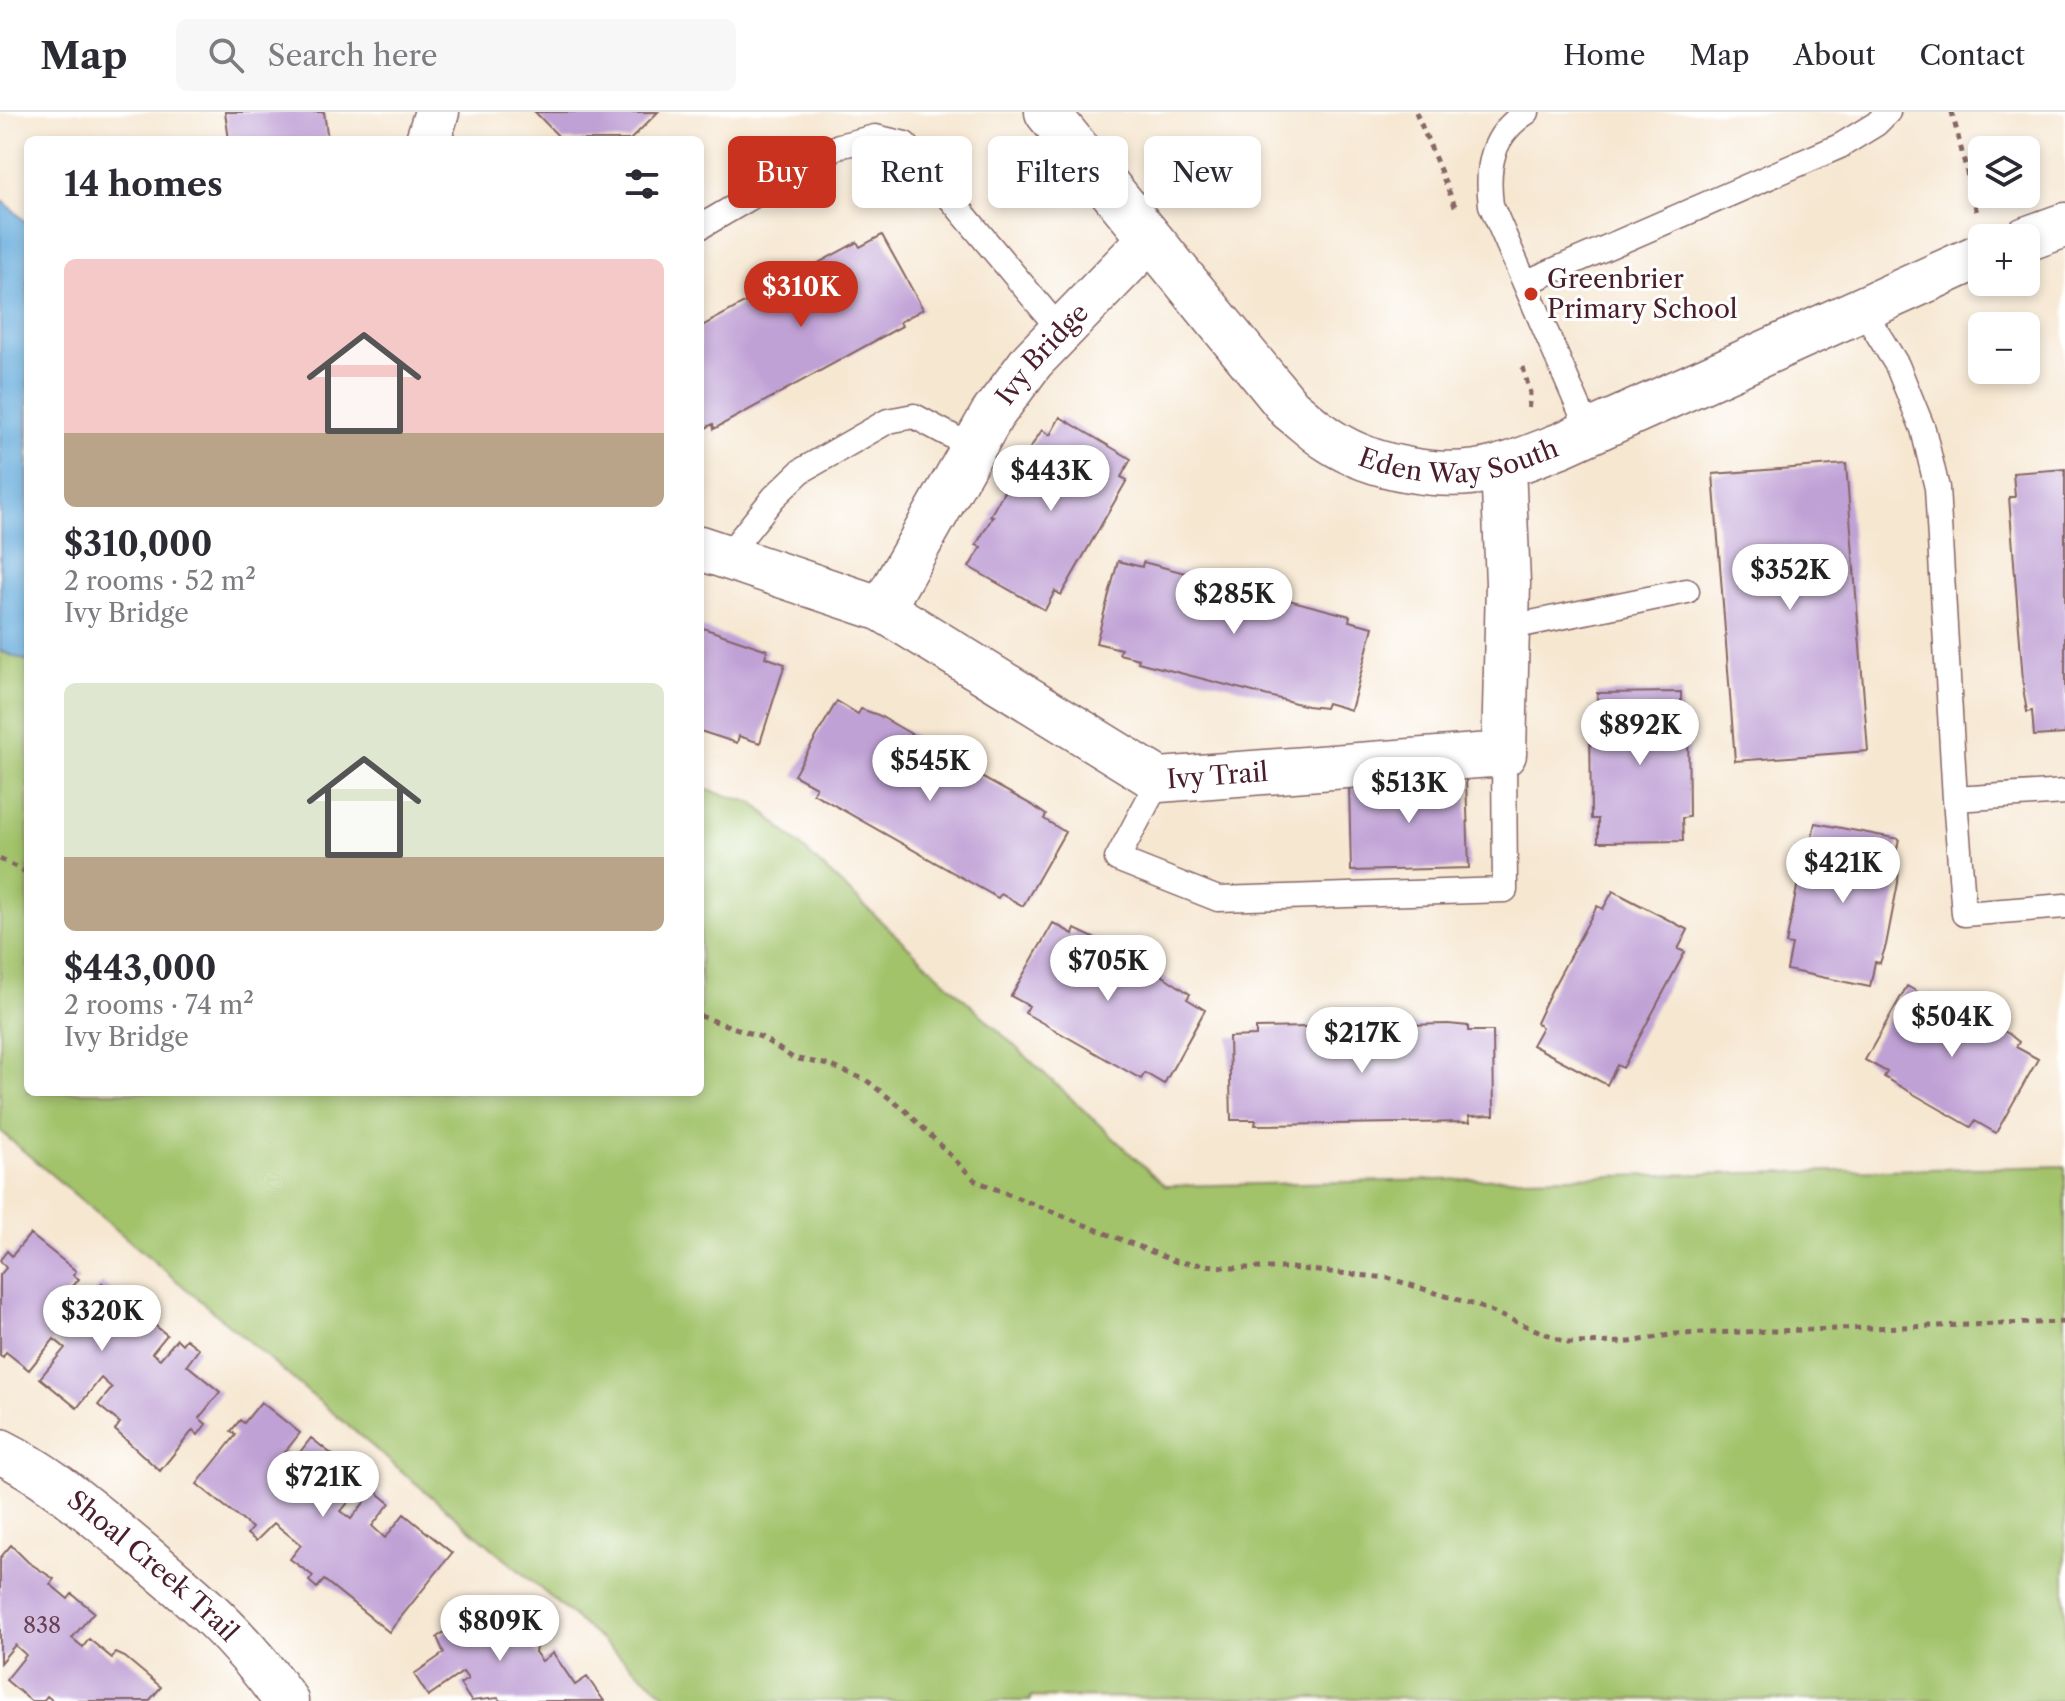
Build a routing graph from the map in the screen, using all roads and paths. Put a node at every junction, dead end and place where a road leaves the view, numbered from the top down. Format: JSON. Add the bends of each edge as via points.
{"nodes":[{"id":1,"x":437,"y":112,"type":"edge"},
{"id":2,"x":1047,"y":112,"type":"edge"},
{"id":3,"x":1527,"y":112,"type":"edge"},
{"id":4,"x":1888,"y":112,"type":"edge"},
{"id":5,"x":1952,"y":112,"type":"edge"},
{"id":6,"x":429,"y":136,"type":"edge"},
{"id":7,"x":1978,"y":224,"type":"edge"},
{"id":8,"x":704,"y":225,"type":"edge"},
{"id":9,"x":2065,"y":225,"type":"edge"},
{"id":10,"x":2040,"y":234,"type":"edge"},
{"id":11,"x":1149,"y":240,"type":"junction"},
{"id":12,"x":1968,"y":241,"type":"edge"},
{"id":13,"x":1525,"y":283,"type":"junction"},
{"id":14,"x":1861,"y":307,"type":"junction"},
{"id":15,"x":1061,"y":331,"type":"junction"},
{"id":16,"x":1589,"y":431,"type":"junction"},
{"id":17,"x":972,"y":447,"type":"junction"},
{"id":18,"x":1503,"y":466,"type":"junction"},
{"id":19,"x":713,"y":553,"type":"edge"},
{"id":20,"x":1687,"y":591,"type":"dead end"},
{"id":21,"x":882,"y":609,"type":"junction"},
{"id":22,"x":1507,"y":628,"type":"junction"},
{"id":23,"x":1504,"y":754,"type":"junction"},
{"id":24,"x":1159,"y":780,"type":"junction"},
{"id":25,"x":2065,"y":792,"type":"edge"},
{"id":26,"x":1955,"y":799,"type":"junction"},
{"id":27,"x":0,"y":859,"type":"edge"},
{"id":28,"x":24,"y":871,"type":"edge"},
{"id":29,"x":2065,"y":906,"type":"edge"},
{"id":30,"x":704,"y":1017,"type":"edge"},
{"id":31,"x":2065,"y":1322,"type":"edge"},
{"id":32,"x":0,"y":1451,"type":"edge"},
{"id":33,"x":286,"y":1701,"type":"edge"}],
"edges":[{"from":1,"to":6,"type":"street"},
{"from":2,"to":11,"type":"street","name":"Eden Way South"},
{"from":3,"to":13,"type":"lane","via":[[1511,123],[1494,148],[1487,177],[1491,205]]},
{"from":4,"to":13,"type":"lane","via":[[1840,146]]},
{"from":5,"to":7,"type":"path"},
{"from":8,"to":15,"type":"lane","via":[[839,146],[875,137],[905,144]]},
{"from":9,"to":10,"type":"street"},
{"from":11,"to":15,"type":"street","name":"Ivy Bridge"},
{"from":11,"to":18,"type":"street","name":"Eden Way South","via":[[1290,409],[1330,441],[1366,458],[1415,470],[1459,473]]},
{"from":12,"to":14,"type":"street","name":"Eden Way South"},
{"from":13,"to":16,"type":"lane"},
{"from":14,"to":16,"type":"street","name":"Eden Way South"},
{"from":14,"to":26,"type":"lane","via":[[1897,365],[1923,429],[1937,488]]},
{"from":15,"to":17,"type":"street","name":"Ivy Bridge","via":[[1032,361]]},
{"from":16,"to":18,"type":"street","name":"Eden Way South"},
{"from":17,"to":19,"type":"lane","via":[[914,416],[888,421],[801,471]]},
{"from":17,"to":21,"type":"street","name":"Ivy Bridge"},
{"from":18,"to":22,"type":"street"},
{"from":19,"to":21,"type":"street","name":"Ivy Trail"},
{"from":20,"to":22,"type":"lane"},
{"from":21,"to":24,"type":"street","name":"Ivy Trail"},
{"from":22,"to":23,"type":"street"},
{"from":23,"to":24,"type":"street","name":"Ivy Trail"},
{"from":23,"to":24,"type":"lane","via":[[1505,890],[1218,899],[1117,859]]},
{"from":25,"to":26,"type":"lane"},
{"from":26,"to":29,"type":"lane","via":[[1964,914]]},
{"from":27,"to":28,"type":"path"},
{"from":30,"to":31,"type":"path","via":[[761,1037],[793,1058],[866,1080],[906,1111],[976,1181],[1177,1262],[1388,1278],[1475,1305],[1568,1343],[1630,1342],[1675,1334]]},
{"from":32,"to":33,"type":"street","name":"Shoal Creek Trail","via":[[43,1473],[218,1617]]}]}
